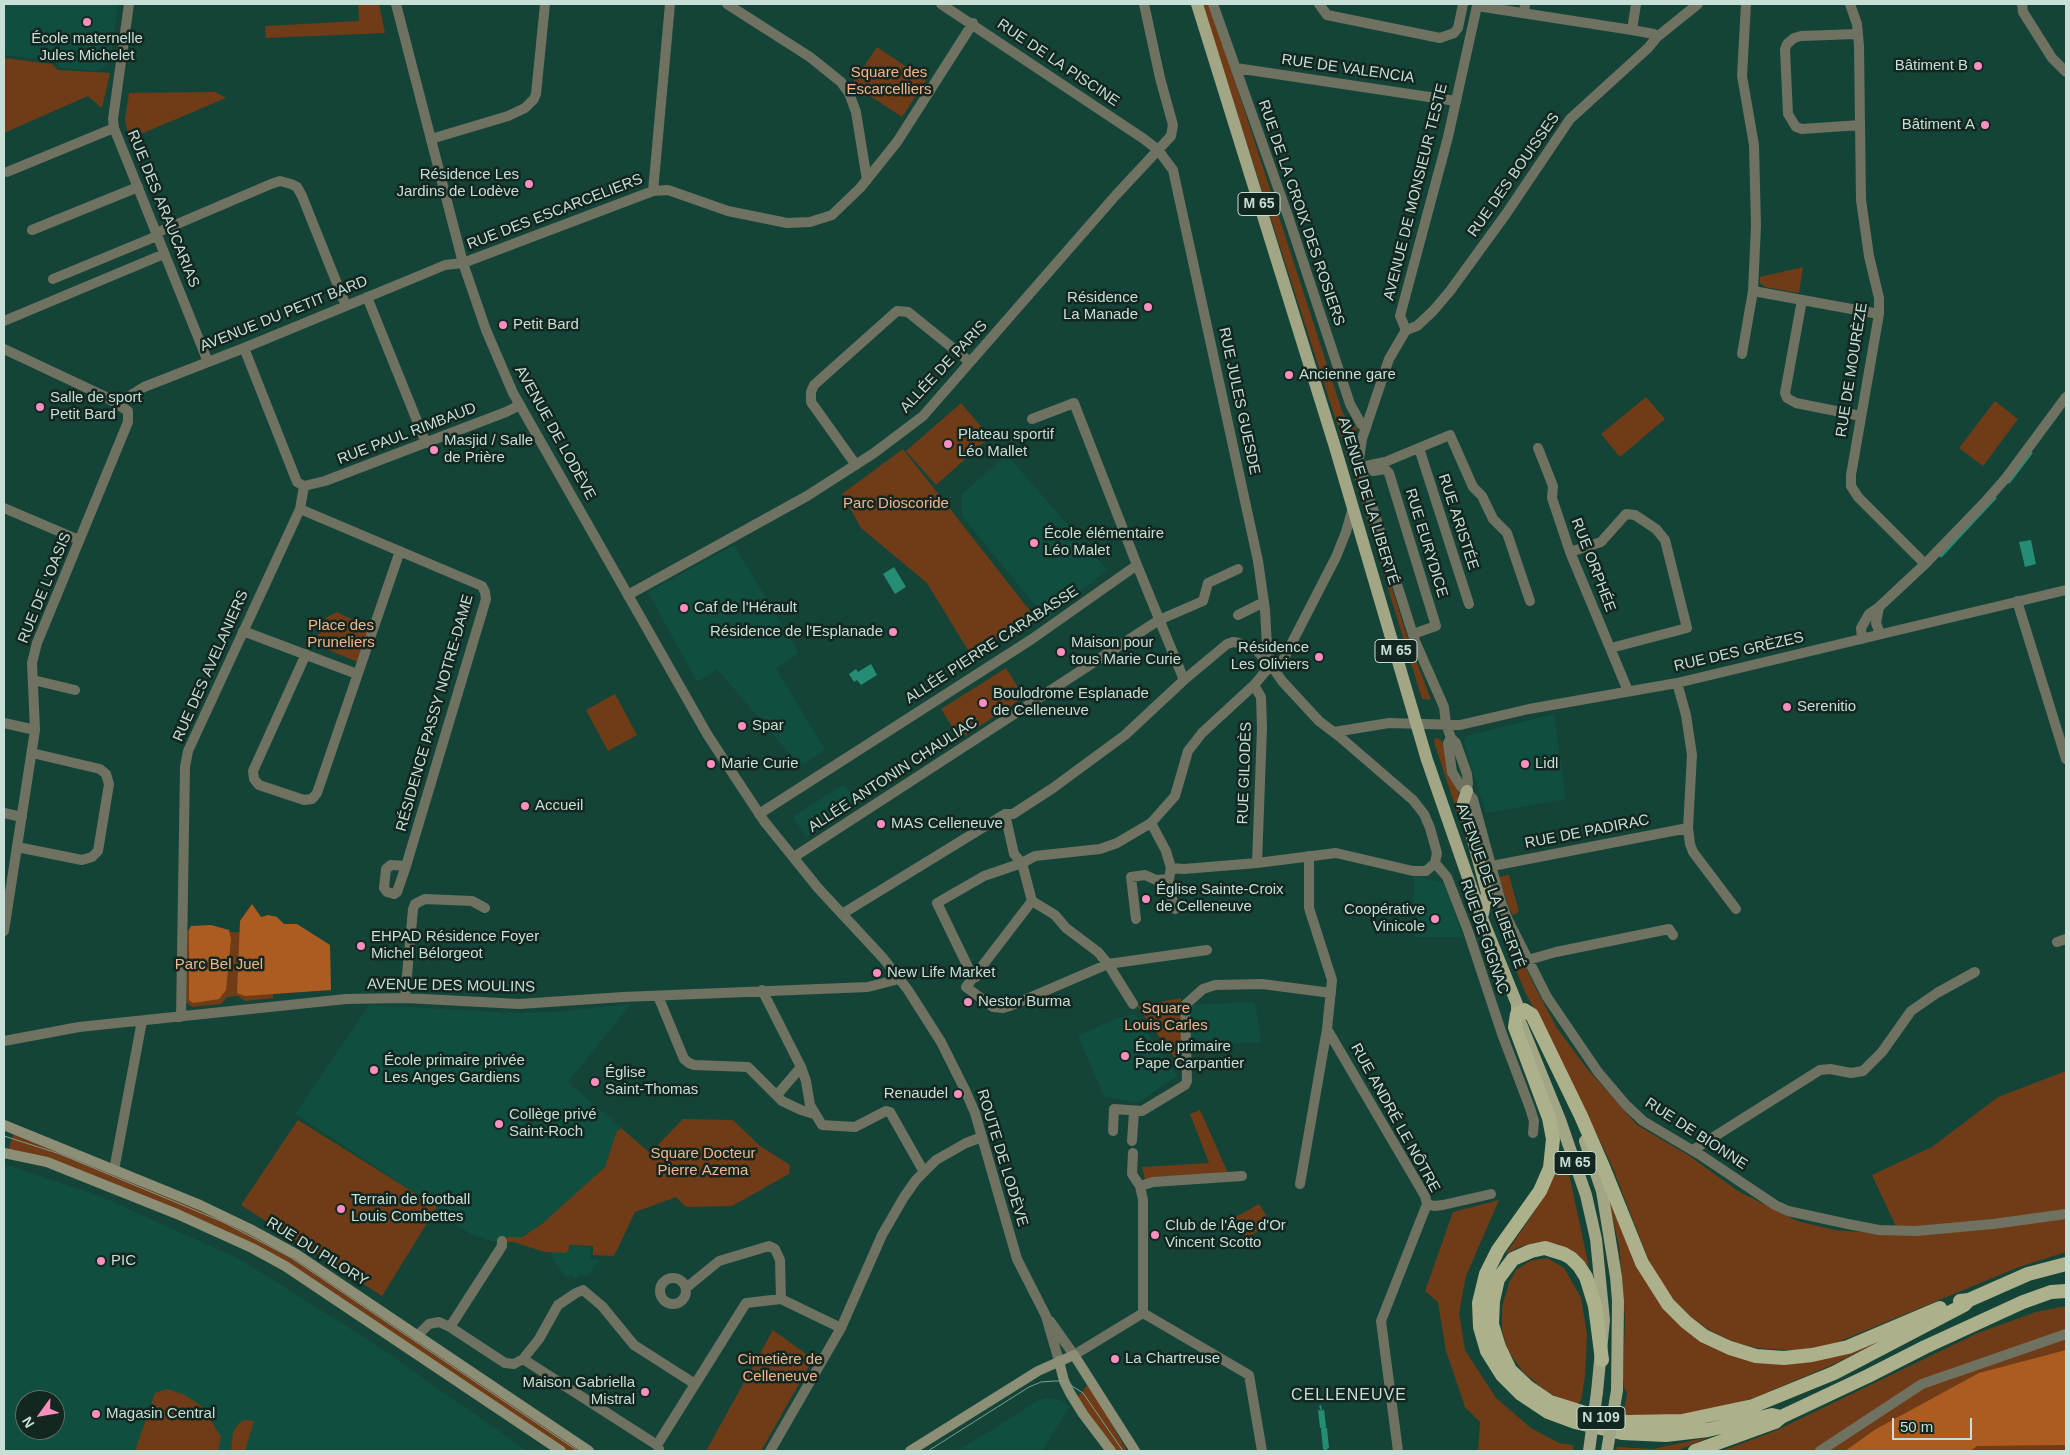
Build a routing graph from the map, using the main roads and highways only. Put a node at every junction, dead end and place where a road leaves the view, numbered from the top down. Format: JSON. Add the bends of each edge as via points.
{"nodes":[{"id":1,"x":1197,"y":4,"type":"edge"},
{"id":2,"x":1467,"y":792,"type":"road end"},
{"id":3,"x":1482,"y":918,"type":"junction"},
{"id":4,"x":1519,"y":1009,"type":"junction"},
{"id":5,"x":4,"y":1125,"type":"edge"},
{"id":6,"x":4,"y":1153,"type":"edge"},
{"id":7,"x":2066,"y":1264,"type":"edge"},
{"id":8,"x":2066,"y":1285,"type":"edge"},
{"id":9,"x":2066,"y":1291,"type":"edge"},
{"id":10,"x":2051,"y":1292,"type":"junction"},
{"id":11,"x":1969,"y":1300,"type":"junction"},
{"id":12,"x":1602,"y":1360,"type":"junction"},
{"id":13,"x":1059,"y":1361,"type":"junction"},
{"id":14,"x":1781,"y":1417,"type":"junction"},
{"id":15,"x":561,"y":1451,"type":"edge"},
{"id":16,"x":589,"y":1451,"type":"edge"},
{"id":17,"x":910,"y":1451,"type":"edge"},
{"id":18,"x":1110,"y":1451,"type":"edge"},
{"id":19,"x":1135,"y":1451,"type":"edge"},
{"id":20,"x":1589,"y":1451,"type":"edge"},
{"id":21,"x":1607,"y":1451,"type":"edge"},
{"id":22,"x":1696,"y":1451,"type":"edge"}],
"edges":[{"from":1,"to":3,"type":"main road","name":"AVENUE DE LA LIBERTÉ","number":"M 65","via":[[1353,507],[1427,760]]},
{"from":2,"to":3,"type":"main road","via":[[1463,803],[1487,894]]},
{"from":3,"to":4,"type":"main road","name":"AVENUE DE LA LIBERTÉ","number":"M 65"},
{"from":4,"to":11,"type":"highway","number":"N 109","via":[[1532,1015],[1581,1116],[1642,1263],[1668,1304],[1704,1336],[1756,1356],[1812,1355],[1848,1346],[1961,1300]]},
{"from":4,"to":12,"type":"main road","name":"AVENUE DE LA LIBERTÉ","number":"M 65","via":[[1586,1195],[1602,1282]]},
{"from":4,"to":14,"type":"highway","number":"N 109","via":[[1515,1027],[1553,1139],[1550,1168],[1540,1191],[1498,1250],[1486,1274],[1479,1303],[1480,1327],[1487,1352],[1502,1376],[1548,1412],[1622,1433],[1666,1435],[1708,1430],[1772,1415]]},
{"from":4,"to":21,"type":"main road","name":"AVENUE DE LA LIBERTÉ","number":"M 65","bridge":true,"via":[[1577,1120],[1602,1191],[1617,1285],[1617,1390]]},
{"from":5,"to":16,"type":"main road","name":"RUE DU PILORY","via":[[200,1205],[296,1254]]},
{"from":6,"to":15,"type":"main road","name":"RUE DU PILORY","via":[[47,1162],[252,1248],[285,1266]]},
{"from":7,"to":11,"type":"highway","number":"N 109","via":[[2028,1274]]},
{"from":8,"to":10,"type":"highway","number":"N 109"},
{"from":9,"to":10,"type":"highway"},
{"from":10,"to":14,"type":"highway","number":"N 109","via":[[1982,1320]]},
{"from":11,"to":12,"type":"highway","number":"N 109","via":[[1964,1306],[1834,1373],[1753,1406],[1682,1421],[1626,1422],[1604,1419],[1550,1402],[1510,1370],[1492,1324],[1498,1279],[1513,1260],[1531,1250],[1545,1248],[1564,1254],[1579,1266],[1595,1306]]},
{"from":12,"to":20,"type":"main road","name":"AVENUE DE LA LIBERTÉ","number":"M 65","bridge":true},
{"from":13,"to":17,"type":"main road"},
{"from":13,"to":18,"type":"main road","name":"ROUTE DE LODÈVE","via":[[1070,1393]]},
{"from":13,"to":19,"type":"main road","via":[[1074,1355]]},
{"from":14,"to":22,"type":"highway","number":"N 109"}]}
